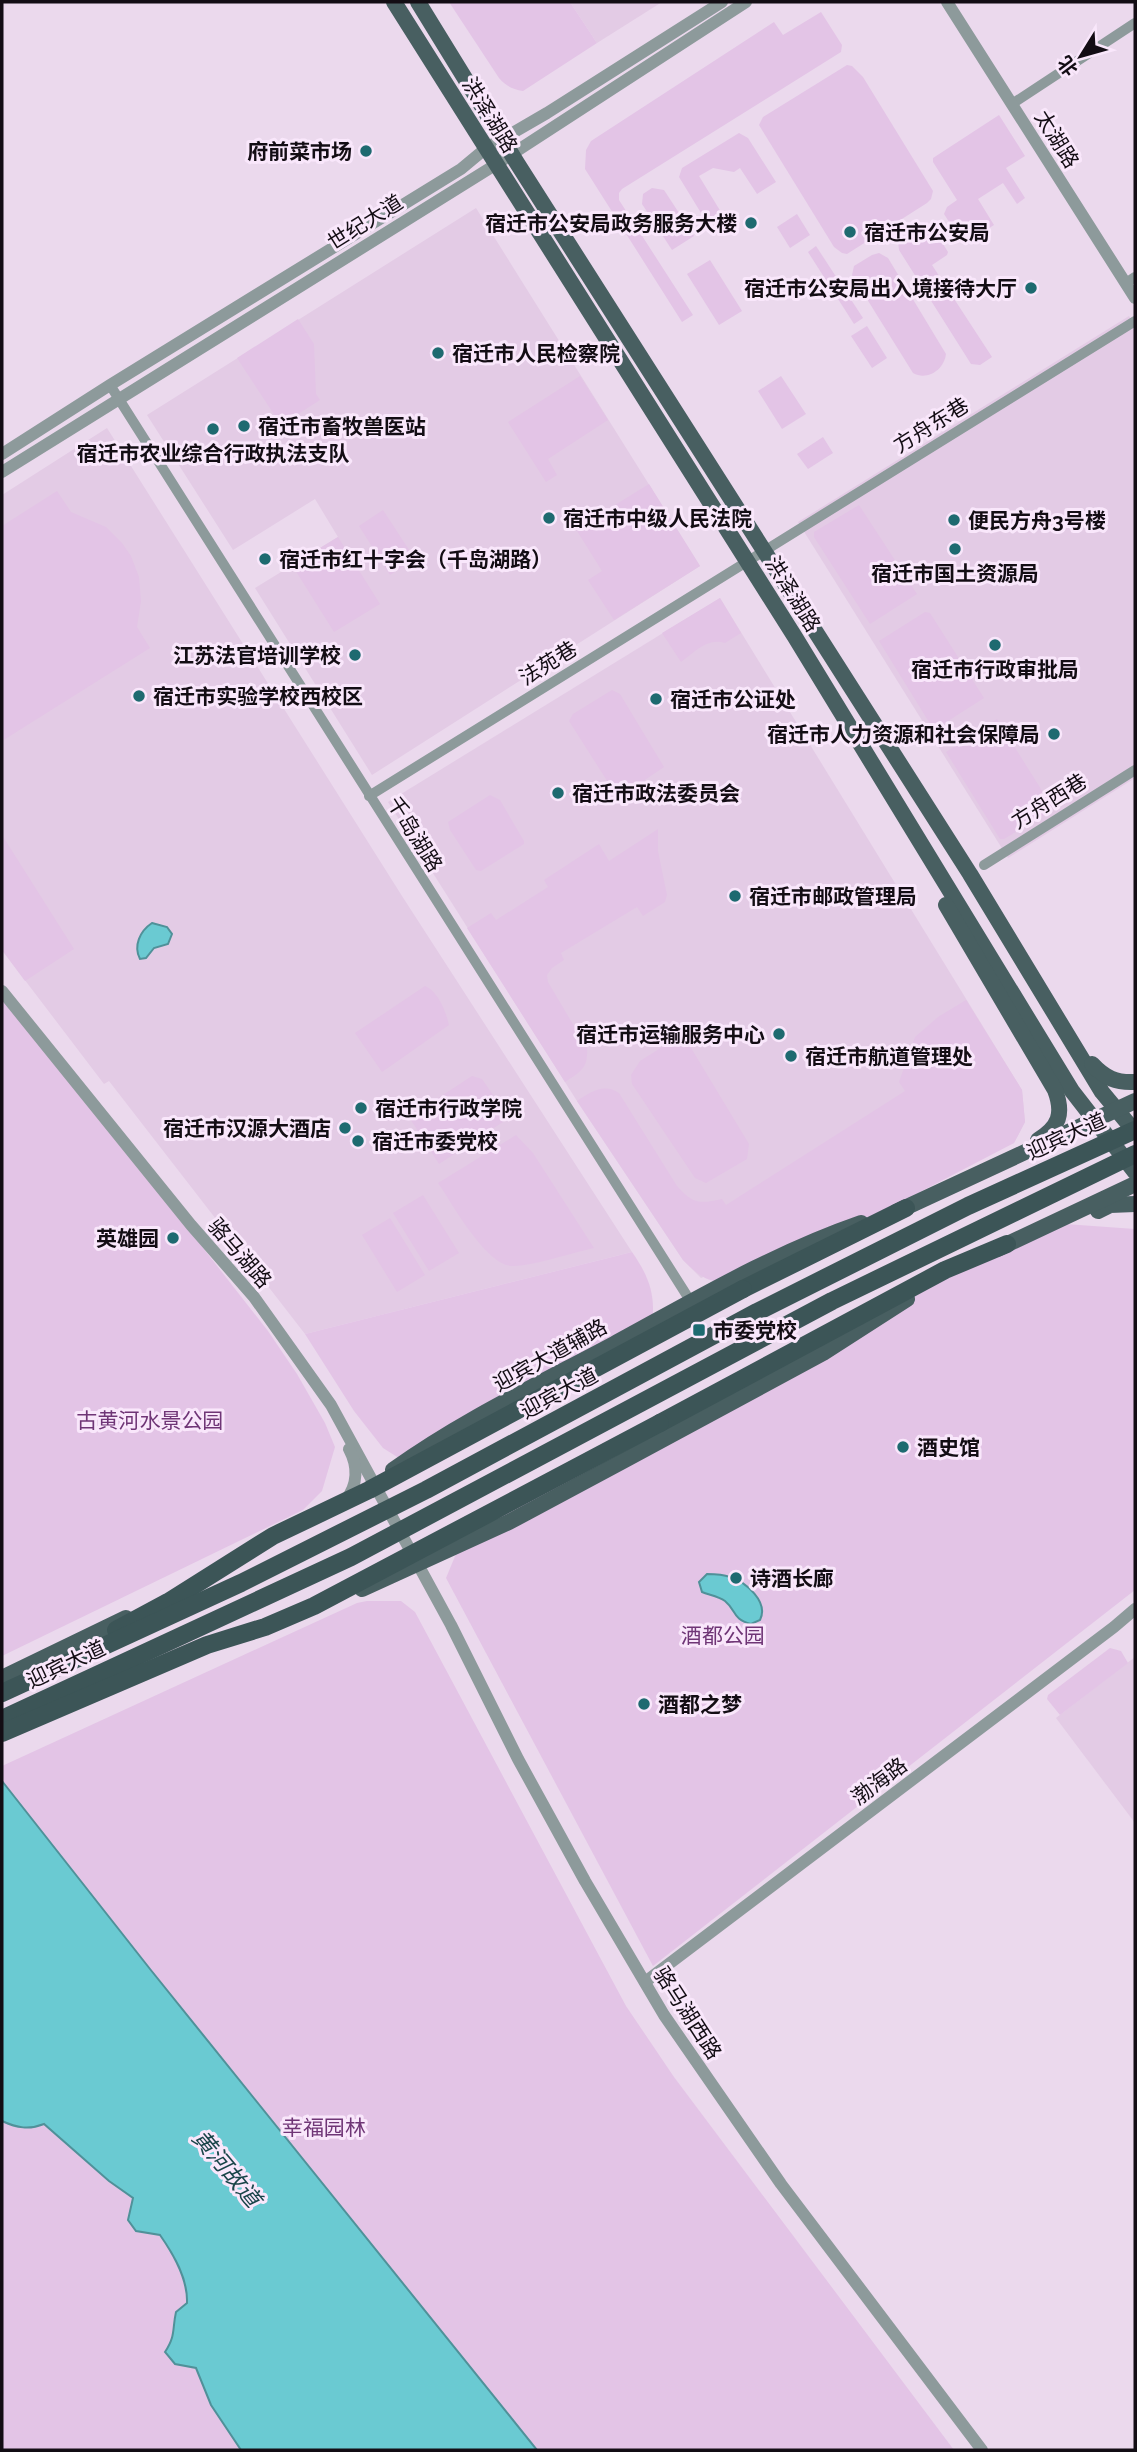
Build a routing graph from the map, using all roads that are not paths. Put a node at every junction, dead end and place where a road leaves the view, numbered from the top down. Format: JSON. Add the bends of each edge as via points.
{"nodes":[{"id":1,"x":394,"y":2,"type":"edge"},
{"id":2,"x":418,"y":2,"type":"edge"},
{"id":3,"x":722,"y":2,"type":"edge"},
{"id":4,"x":747,"y":2,"type":"edge"},
{"id":5,"x":947,"y":2,"type":"edge"},
{"id":6,"x":1135,"y":23,"type":"edge"},
{"id":7,"x":1012,"y":104,"type":"junction"},
{"id":8,"x":506,"y":136,"type":"junction"},
{"id":9,"x":485,"y":149,"type":"junction"},
{"id":10,"x":516,"y":151,"type":"junction"},
{"id":11,"x":495,"y":165,"type":"junction"},
{"id":12,"x":1131,"y":280,"type":"edge"},
{"id":13,"x":1135,"y":298,"type":"edge"},
{"id":14,"x":1135,"y":321,"type":"edge"},
{"id":15,"x":110,"y":385,"type":"junction"},
{"id":16,"x":117,"y":398,"type":"junction"},
{"id":17,"x":2,"y":454,"type":"edge"},
{"id":18,"x":2,"y":472,"type":"edge"},
{"id":19,"x":765,"y":552,"type":"junction"},
{"id":20,"x":748,"y":562,"type":"junction"},
{"id":21,"x":1135,"y":770,"type":"edge"},
{"id":22,"x":879,"y":775,"type":"junction"},
{"id":23,"x":369,"y":796,"type":"junction"},
{"id":24,"x":984,"y":865,"type":"dead end"},
{"id":25,"x":1030,"y":973,"type":"junction"},
{"id":26,"x":2,"y":991,"type":"edge"},
{"id":27,"x":1135,"y":1082,"type":"edge"},
{"id":28,"x":1135,"y":1101,"type":"edge"},
{"id":29,"x":1117,"y":1110,"type":"junction"},
{"id":30,"x":1093,"y":1121,"type":"junction"},
{"id":31,"x":1135,"y":1131,"type":"edge"},
{"id":32,"x":1132,"y":1162,"type":"edge"},
{"id":33,"x":1135,"y":1184,"type":"edge"},
{"id":34,"x":937,"y":1194,"type":"junction"},
{"id":35,"x":1135,"y":1204,"type":"edge"},
{"id":36,"x":906,"y":1208,"type":"junction"},
{"id":37,"x":1007,"y":1244,"type":"junction"},
{"id":38,"x":254,"y":1297,"type":"junction"},
{"id":39,"x":691,"y":1302,"type":"junction"},
{"id":40,"x":374,"y":1483,"type":"junction"},
{"id":41,"x":339,"y":1508,"type":"junction"},
{"id":42,"x":417,"y":1563,"type":"junction"},
{"id":43,"x":1135,"y":1609,"type":"edge"},
{"id":44,"x":2,"y":1678,"type":"edge"},
{"id":45,"x":2,"y":1692,"type":"edge"},
{"id":46,"x":2,"y":1719,"type":"edge"},
{"id":47,"x":5,"y":1737,"type":"edge"},
{"id":48,"x":645,"y":1982,"type":"junction"},
{"id":49,"x":982,"y":2450,"type":"edge"}],
"edges":[{"from":1,"to":9,"type":"main road","name":"洪泽湖路"},
{"from":2,"to":8,"type":"main road","name":"洪泽湖路"},
{"from":3,"to":8,"type":"street","name":"世纪大道"},
{"from":4,"to":10,"type":"street","name":"世纪大道"},
{"from":5,"to":7,"type":"street","name":"太湖路"},
{"from":6,"to":7,"type":"street"},
{"from":7,"to":12,"type":"street","name":"太湖路"},
{"from":8,"to":9,"type":"street","name":"世纪大道"},
{"from":8,"to":10,"type":"main road","name":"洪泽湖路"},
{"from":9,"to":11,"type":"main road","name":"洪泽湖路"},
{"from":9,"to":15,"type":"street","name":"世纪大道","via":[[461,169]]},
{"from":10,"to":11,"type":"street","name":"世纪大道"},
{"from":10,"to":19,"type":"main road","name":"洪泽湖路"},
{"from":11,"to":16,"type":"street","name":"世纪大道"},
{"from":11,"to":20,"type":"main road","name":"洪泽湖路"},
{"from":12,"to":13,"type":"street","name":"太湖路"},
{"from":14,"to":19,"type":"street","name":"方舟东巷"},
{"from":15,"to":16,"type":"street","name":"千岛湖路"},
{"from":15,"to":17,"type":"street","name":"世纪大道"},
{"from":16,"to":18,"type":"street","name":"世纪大道"},
{"from":16,"to":23,"type":"street","name":"千岛湖路"},
{"from":19,"to":20,"type":"street","name":"方舟东巷"},
{"from":19,"to":25,"type":"main road","name":"洪泽湖路"},
{"from":20,"to":22,"type":"main road","name":"洪泽湖路"},
{"from":20,"to":23,"type":"street","name":"法苑巷"},
{"from":21,"to":24,"type":"street","name":"方舟西巷"},
{"from":22,"to":30,"type":"main road","name":"洪泽湖路"},
{"from":22,"to":34,"type":"main road","via":[[944,901],[1060,1102],[1051,1132],[964,1174]]},
{"from":23,"to":39,"type":"street","name":"千岛湖路"},
{"from":25,"to":27,"type":"main road","via":[[1094,1066],[1120,1083]]},
{"from":25,"to":29,"type":"main road","name":"洪泽湖路"},
{"from":26,"to":38,"type":"street","name":"骆马湖路"},
{"from":28,"to":29,"type":"main road","name":"迎宾大道辅路"},
{"from":29,"to":30,"type":"main road","name":"迎宾大道辅路"},
{"from":29,"to":31,"type":"main road","name":"洪泽湖路"},
{"from":30,"to":32,"type":"main road","name":"洪泽湖路"},
{"from":30,"to":34,"type":"main road","name":"迎宾大道辅路"},
{"from":31,"to":45,"type":"highway","name":"迎宾大道","bridge":true,"via":[[968,1206],[757,1312],[462,1472],[241,1583]]},
{"from":32,"to":46,"type":"highway","name":"迎宾大道","bridge":true,"via":[[832,1301],[351,1556]]},
{"from":33,"to":37,"type":"main road"},
{"from":34,"to":36,"type":"main road","name":"迎宾大道辅路"},
{"from":35,"to":37,"type":"main road","via":[[1110,1205]]},
{"from":36,"to":39,"type":"main road","name":"迎宾大道辅路","via":[[781,1254]]},
{"from":36,"to":45,"type":"highway","bridge":true,"via":[[273,1536],[168,1602]]},
{"from":37,"to":42,"type":"main road","via":[[921,1289],[823,1353],[509,1522]]},
{"from":37,"to":47,"type":"highway","bridge":true,"via":[[946,1270],[314,1606],[196,1650]]},
{"from":38,"to":40,"type":"street","name":"骆马湖路","via":[[331,1405]]},
{"from":38,"to":41,"type":"street","via":[[325,1402],[352,1454],[357,1476]]},
{"from":39,"to":40,"type":"main road","name":"迎宾大道辅路","via":[[418,1452]]},
{"from":40,"to":41,"type":"main road","name":"迎宾大道辅路"},
{"from":40,"to":42,"type":"street","name":"骆马湖路"},
{"from":41,"to":44,"type":"main road","name":"迎宾大道辅路"},
{"from":42,"to":47,"type":"main road","via":[[267,1632]]},
{"from":42,"to":48,"type":"street","name":"骆马湖西路","via":[[584,1881]]},
{"from":43,"to":48,"type":"street","name":"渤海路"},
{"from":48,"to":49,"type":"street","name":"骆马湖西路","via":[[781,2184]]}]}
